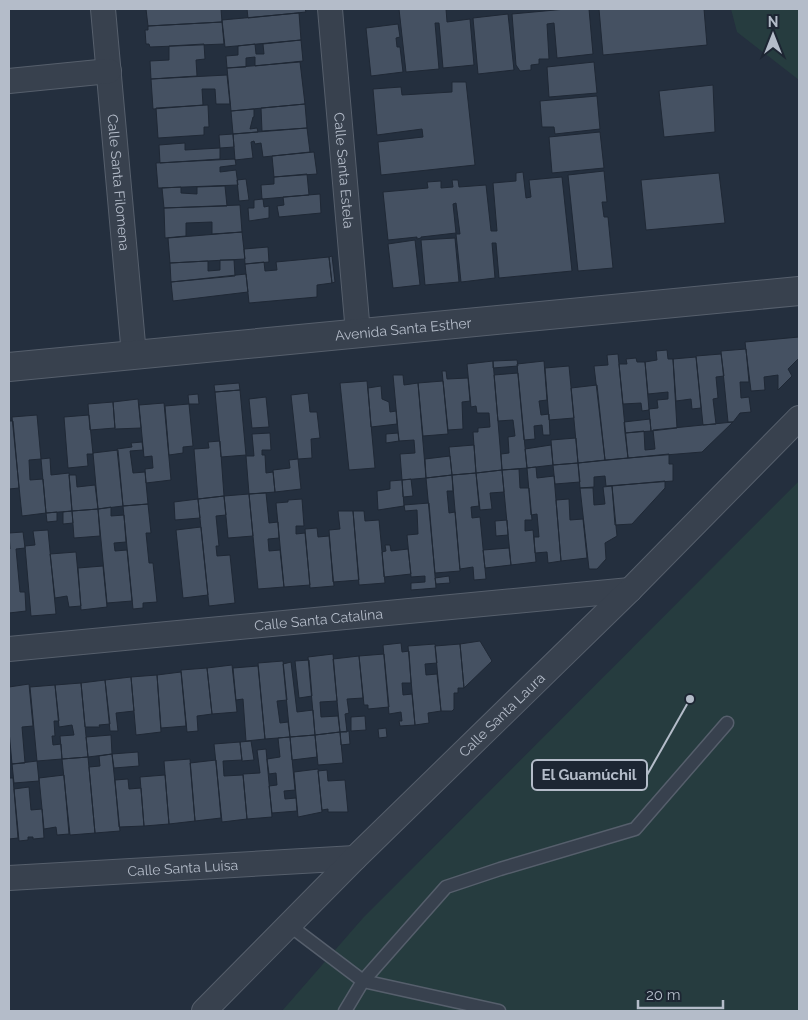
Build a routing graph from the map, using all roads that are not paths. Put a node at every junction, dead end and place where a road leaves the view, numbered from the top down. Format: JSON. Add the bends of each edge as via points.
{"nodes":[{"id":1,"x":103,"y":9,"type":"edge"},
{"id":2,"x":330,"y":9,"type":"edge"},
{"id":3,"x":109,"y":71,"type":"junction"},
{"id":4,"x":9,"y":81,"type":"edge"},
{"id":5,"x":799,"y":291,"type":"edge"},
{"id":6,"x":358,"y":333,"type":"junction"},
{"id":7,"x":134,"y":355,"type":"junction"},
{"id":8,"x":9,"y":367,"type":"edge"},
{"id":9,"x":799,"y":418,"type":"edge"},
{"id":10,"x":630,"y":590,"type":"junction"},
{"id":11,"x":9,"y":649,"type":"edge"},
{"id":12,"x":727,"y":723,"type":"dead end"},
{"id":13,"x":355,"y":858,"type":"junction"},
{"id":14,"x":9,"y":878,"type":"edge"},
{"id":15,"x":289,"y":925,"type":"junction"},
{"id":16,"x":363,"y":981,"type":"junction"},
{"id":17,"x":204,"y":1011,"type":"edge"},
{"id":18,"x":346,"y":1011,"type":"edge"},
{"id":19,"x":499,"y":1011,"type":"edge"}],
"edges":[{"from":1,"to":3,"type":"street","name":"Calle Santa Filomena"},
{"from":2,"to":6,"type":"street","name":"Calle Santa Estela"},
{"from":3,"to":4,"type":"street"},
{"from":3,"to":7,"type":"street","name":"Calle Santa Filomena"},
{"from":5,"to":6,"type":"street","name":"Avenida Santa Esther"},
{"from":6,"to":7,"type":"street","name":"Avenida Santa Esther"},
{"from":7,"to":8,"type":"street","name":"Avenida Santa Esther"},
{"from":9,"to":10,"type":"street","name":"Calle Santa Laura"},
{"from":10,"to":11,"type":"street","name":"Calle Santa Catalina"},
{"from":10,"to":13,"type":"street","name":"Calle Santa Laura"},
{"from":12,"to":16,"type":"lane","via":[[635,829],[446,888]]},
{"from":13,"to":14,"type":"street","name":"Calle Santa Luisa"},
{"from":13,"to":15,"type":"street","name":"Calle Santa Laura"},
{"from":15,"to":16,"type":"lane"},
{"from":15,"to":17,"type":"street","name":"Calle Santa Laura"},
{"from":16,"to":18,"type":"lane"},
{"from":16,"to":19,"type":"lane"}]}
